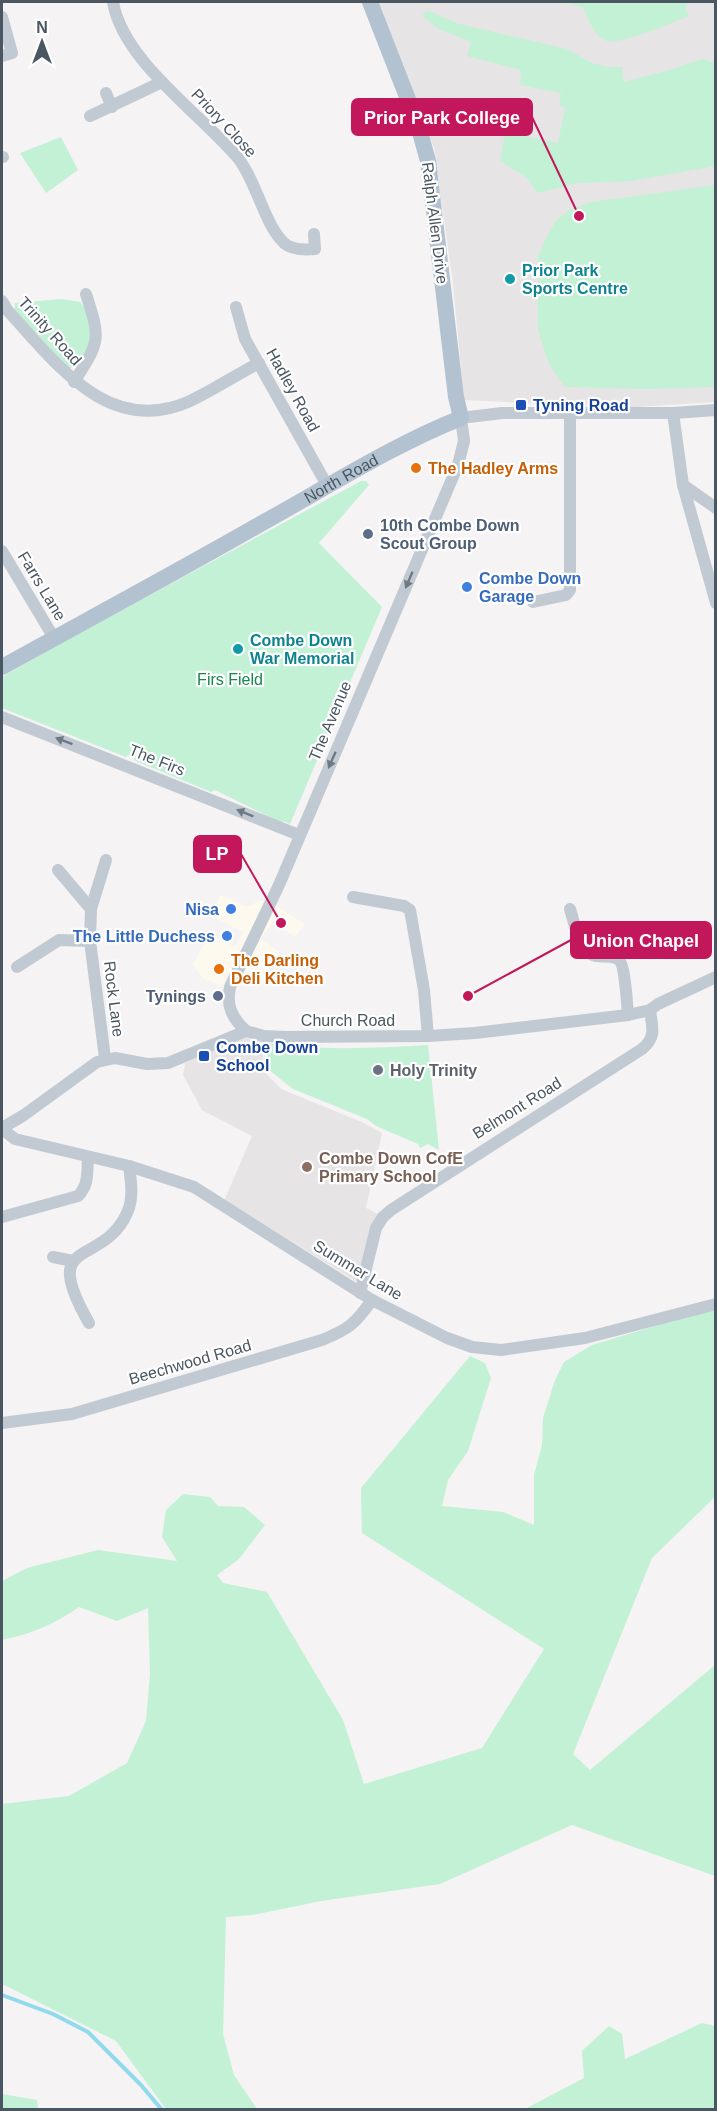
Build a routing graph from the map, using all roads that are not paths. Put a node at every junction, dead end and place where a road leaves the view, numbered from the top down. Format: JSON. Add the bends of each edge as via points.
{"nodes":[{"id":1,"x":113,"y":2,"type":"edge"},
{"id":2,"x":370,"y":2,"type":"edge"},
{"id":3,"x":2,"y":17,"type":"edge"},
{"id":4,"x":2,"y":56,"type":"edge"},
{"id":5,"x":162,"y":82,"type":"junction"},
{"id":6,"x":106,"y":93,"type":"dead end"},
{"id":7,"x":112,"y":107,"type":"junction"},
{"id":8,"x":90,"y":116,"type":"dead end"},
{"id":9,"x":314,"y":234,"type":"dead end"},
{"id":10,"x":86,"y":294,"type":"dead end"},
{"id":11,"x":2,"y":301,"type":"edge"},
{"id":12,"x":236,"y":307,"type":"dead end"},
{"id":13,"x":259,"y":363,"type":"junction"},
{"id":14,"x":74,"y":382,"type":"junction"},
{"id":15,"x":716,"y":410,"type":"edge"},
{"id":16,"x":673,"y":413,"type":"junction"},
{"id":17,"x":570,"y":415,"type":"junction"},
{"id":18,"x":461,"y":418,"type":"junction"},
{"id":19,"x":683,"y":485,"type":"junction"},
{"id":20,"x":328,"y":487,"type":"junction"},
{"id":21,"x":716,"y":508,"type":"edge"},
{"id":22,"x":2,"y":551,"type":"edge"},
{"id":23,"x":533,"y":603,"type":"dead end"},
{"id":24,"x":716,"y":603,"type":"edge"},
{"id":25,"x":54,"y":638,"type":"junction"},
{"id":26,"x":2,"y":667,"type":"edge"},
{"id":27,"x":2,"y":717,"type":"edge"},
{"id":28,"x":299,"y":835,"type":"junction"},
{"id":29,"x":106,"y":860,"type":"dead end"},
{"id":30,"x":58,"y":870,"type":"dead end"},
{"id":31,"x":353,"y":897,"type":"dead end"},
{"id":32,"x":91,"y":909,"type":"junction"},
{"id":33,"x":570,"y":909,"type":"dead end"},
{"id":34,"x":90,"y":941,"type":"junction"},
{"id":35,"x":16,"y":967,"type":"dead end"},
{"id":36,"x":716,"y":977,"type":"edge"},
{"id":37,"x":650,"y":1010,"type":"junction"},
{"id":38,"x":628,"y":1015,"type":"junction"},
{"id":39,"x":246,"y":1031,"type":"junction"},
{"id":40,"x":428,"y":1036,"type":"junction"},
{"id":41,"x":105,"y":1058,"type":"junction"},
{"id":42,"x":2,"y":1129,"type":"edge"},
{"id":43,"x":88,"y":1157,"type":"junction"},
{"id":44,"x":129,"y":1166,"type":"junction"},
{"id":45,"x":2,"y":1217,"type":"edge"},
{"id":46,"x":52,"y":1257,"type":"dead end"},
{"id":47,"x":73,"y":1262,"type":"junction"},
{"id":48,"x":360,"y":1293,"type":"junction"},
{"id":49,"x":372,"y":1300,"type":"junction"},
{"id":50,"x":716,"y":1304,"type":"edge"},
{"id":51,"x":89,"y":1323,"type":"dead end"},
{"id":52,"x":2,"y":1423,"type":"edge"}],
"edges":[{"from":1,"to":5,"type":"street","name":"Priory Close","via":[[134,49]]},
{"from":2,"to":18,"type":"main road","name":"Ralph Allen Drive","via":[[428,161]]},
{"from":3,"to":4,"type":"street","via":[[12,53]]},
{"from":5,"to":7,"type":"street"},
{"from":5,"to":9,"type":"street","name":"Priory Close","via":[[239,160],[285,243],[293,248],[315,249]]},
{"from":6,"to":7,"type":"street"},
{"from":7,"to":8,"type":"street"},
{"from":10,"to":14,"type":"street","name":"Trinity Road","via":[[96,324],[96,340]]},
{"from":11,"to":14,"type":"street","name":"Trinity Road"},
{"from":12,"to":13,"type":"street","name":"Hadley Road","via":[[245,339]]},
{"from":13,"to":14,"type":"street","name":"Trinity Road","via":[[190,401],[148,411],[104,400]]},
{"from":13,"to":20,"type":"street","name":"Hadley Road"},
{"from":15,"to":16,"type":"street","name":"North Road"},
{"from":16,"to":17,"type":"street","name":"North Road"},
{"from":16,"to":19,"type":"street"},
{"from":17,"to":18,"type":"street","name":"North Road","via":[[502,413]]},
{"from":17,"to":23,"type":"street","via":[[570,590],[566,595]]},
{"from":18,"to":20,"type":"main road","name":"North Road"},
{"from":18,"to":28,"type":"street","name":"The Avenue","one_way":true,"via":[[464,441],[458,465]]},
{"from":19,"to":21,"type":"street"},
{"from":19,"to":24,"type":"street"},
{"from":20,"to":25,"type":"main road","name":"North Road"},
{"from":22,"to":25,"type":"street","name":"Farrs Lane"},
{"from":25,"to":26,"type":"main road","name":"North Road"},
{"from":28,"to":27,"type":"street","name":"The Firs","one_way":true},
{"from":28,"to":39,"type":"street","name":"The Avenue","via":[[230,987],[228,1004],[237,1023]]},
{"from":29,"to":32,"type":"street","name":"Rock Lane"},
{"from":30,"to":32,"type":"street"},
{"from":31,"to":40,"type":"street","via":[[410,910]]},
{"from":32,"to":34,"type":"street","name":"Rock Lane"},
{"from":33,"to":38,"type":"street","via":[[584,948],[595,956],[619,960],[624,967]]},
{"from":34,"to":35,"type":"street","via":[[59,940]]},
{"from":34,"to":41,"type":"street","name":"Rock Lane"},
{"from":36,"to":37,"type":"street","name":"Church Road"},
{"from":37,"to":38,"type":"street","name":"Church Road"},
{"from":37,"to":48,"type":"street","name":"Belmont Road","via":[[652,1035],[642,1049],[383,1217],[376,1228]]},
{"from":38,"to":40,"type":"street","name":"Church Road"},
{"from":39,"to":40,"type":"street","name":"Church Road","via":[[286,1037]]},
{"from":39,"to":41,"type":"street","via":[[168,1063]]},
{"from":41,"to":42,"type":"street"},
{"from":42,"to":43,"type":"street","name":"Summer Lane","via":[[15,1139]]},
{"from":43,"to":44,"type":"street","name":"Summer Lane"},
{"from":43,"to":45,"type":"street","via":[[85,1189],[78,1196]]},
{"from":44,"to":47,"type":"street","via":[[131,1193],[127,1214],[106,1240],[76,1256]]},
{"from":44,"to":48,"type":"street","name":"Summer Lane","via":[[194,1188]]},
{"from":46,"to":47,"type":"street"},
{"from":47,"to":51,"type":"street","via":[[70,1282]]},
{"from":48,"to":49,"type":"street","name":"Summer Lane"},
{"from":49,"to":50,"type":"street","name":"Summer Lane","via":[[447,1338],[472,1347],[501,1350],[585,1338]]},
{"from":49,"to":52,"type":"street","name":"Beechwood Road","via":[[358,1320],[322,1340],[72,1414]]}]}
